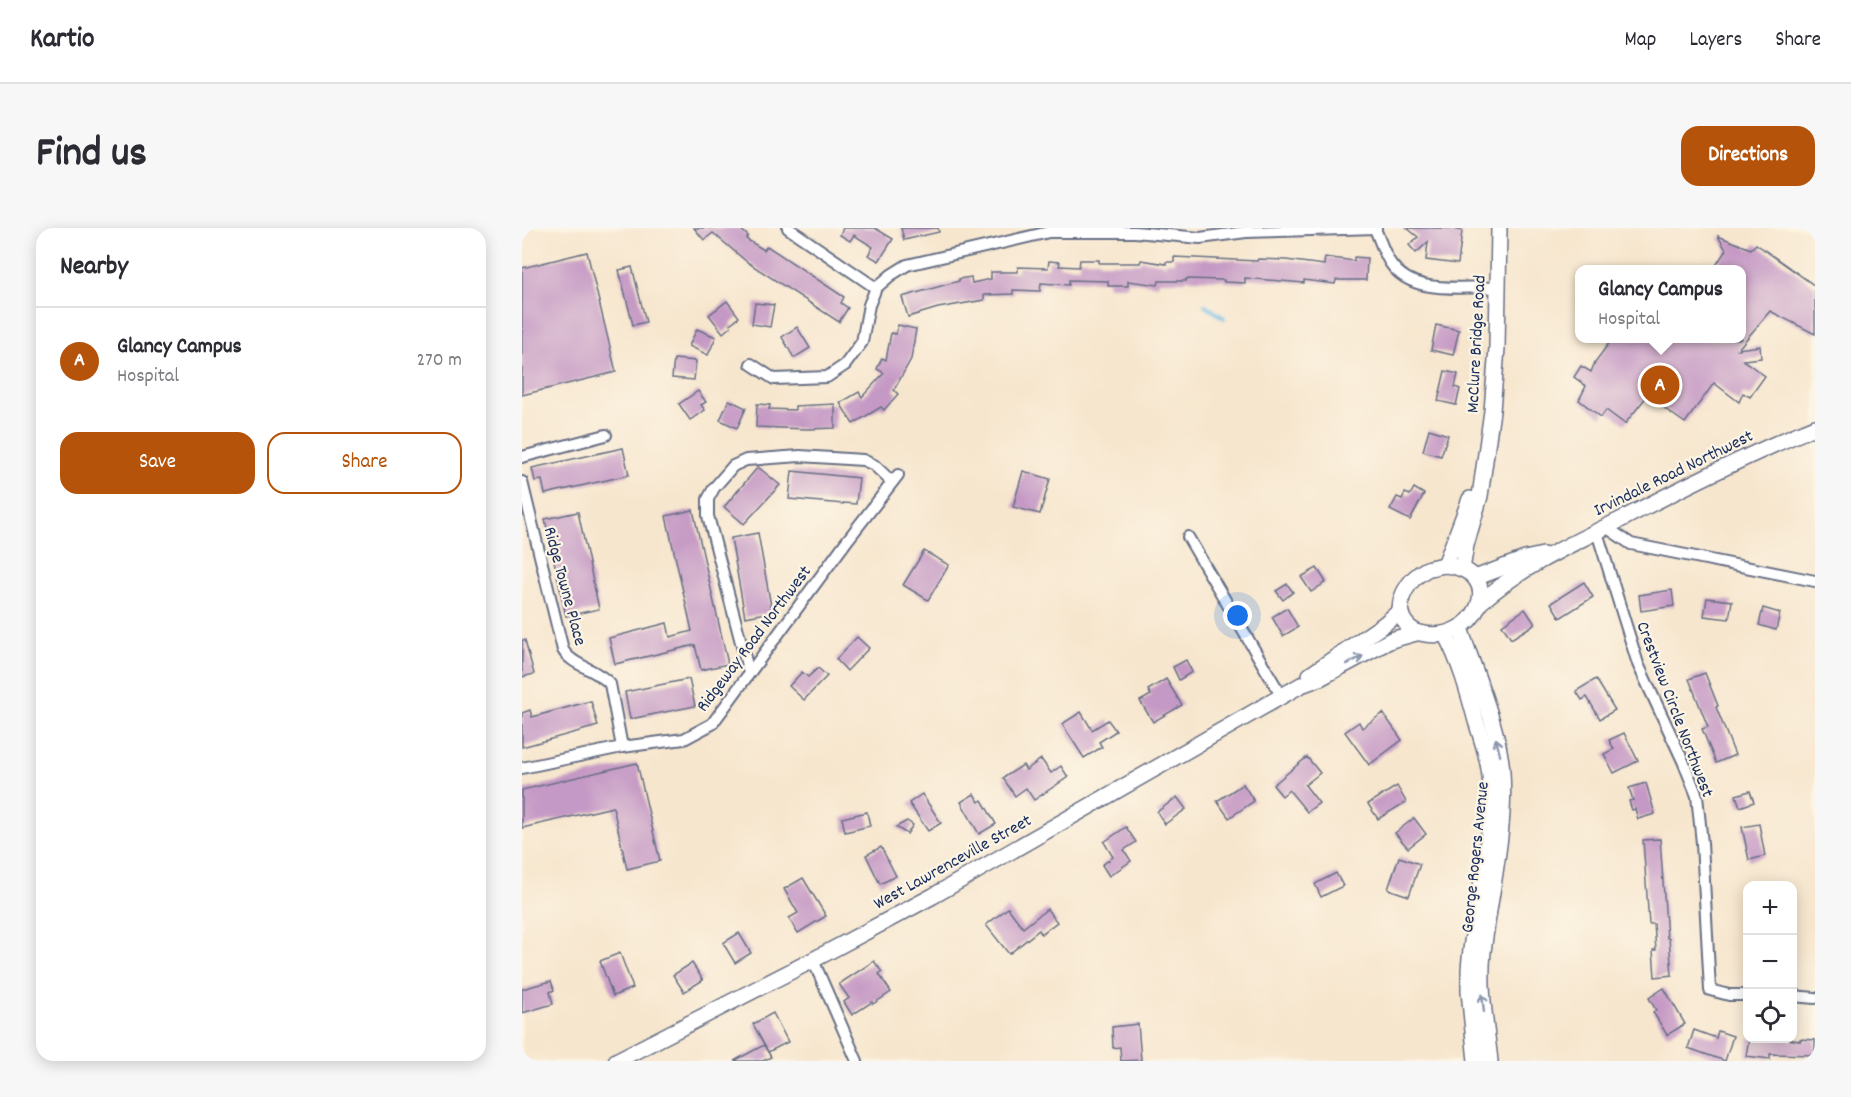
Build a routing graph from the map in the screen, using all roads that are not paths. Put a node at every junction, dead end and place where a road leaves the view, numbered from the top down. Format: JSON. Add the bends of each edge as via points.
{"nodes":[{"id":1,"x":788,"y":228,"type":"edge"},
{"id":2,"x":1499,"y":228,"type":"edge"},
{"id":3,"x":1375,"y":229,"type":"edge"},
{"id":4,"x":1246,"y":230,"type":"edge"},
{"id":5,"x":1088,"y":231,"type":"edge"},
{"id":6,"x":876,"y":288,"type":"junction"},
{"id":7,"x":1498,"y":288,"type":"junction"},
{"id":8,"x":751,"y":364,"type":"dead end"},
{"id":9,"x":1815,"y":427,"type":"edge"},
{"id":10,"x":606,"y":435,"type":"dead end"},
{"id":11,"x":522,"y":457,"type":"edge"},
{"id":12,"x":1484,"y":462,"type":"junction"},
{"id":13,"x":522,"y":482,"type":"edge"},
{"id":14,"x":1602,"y":529,"type":"junction"},
{"id":15,"x":1188,"y":537,"type":"dead end"},
{"id":16,"x":1549,"y":554,"type":"junction"},
{"id":17,"x":1445,"y":565,"type":"junction"},
{"id":18,"x":1469,"y":573,"type":"junction"},
{"id":19,"x":1815,"y":581,"type":"edge"},
{"id":20,"x":1481,"y":602,"type":"junction"},
{"id":21,"x":1400,"y":610,"type":"junction"},
{"id":22,"x":1460,"y":628,"type":"junction"},
{"id":23,"x":1416,"y":633,"type":"junction"},
{"id":24,"x":1445,"y":634,"type":"junction"},
{"id":25,"x":749,"y":673,"type":"junction"},
{"id":26,"x":1301,"y":685,"type":"junction"},
{"id":27,"x":1282,"y":697,"type":"junction"},
{"id":28,"x":622,"y":747,"type":"junction"},
{"id":29,"x":522,"y":768,"type":"edge"},
{"id":30,"x":813,"y":960,"type":"junction"},
{"id":31,"x":1743,"y":995,"type":"edge"},
{"id":32,"x":1797,"y":996,"type":"edge"},
{"id":33,"x":1815,"y":998,"type":"edge"},
{"id":34,"x":616,"y":1061,"type":"edge"},
{"id":35,"x":857,"y":1061,"type":"edge"},
{"id":36,"x":1476,"y":1061,"type":"edge"},
{"id":37,"x":1490,"y":1061,"type":"edge"}],
"edges":[{"from":1,"to":6,"type":"street"},
{"from":2,"to":7,"type":"street","name":"McClure Bridge Road"},
{"from":3,"to":4,"type":"street"},
{"from":3,"to":7,"type":"street","via":[[1391,264],[1409,281],[1435,288]]},
{"from":4,"to":5,"type":"street","via":[[1200,238]]},
{"from":5,"to":6,"type":"street","via":[[1049,232],[907,265]]},
{"from":6,"to":8,"type":"street","via":[[862,342],[845,365],[827,378],[774,379]]},
{"from":7,"to":12,"type":"street","name":"McClure Bridge Road","via":[[1496,372]]},
{"from":9,"to":14,"type":"street","name":"Irvindale Road Northwest","via":[[1764,448]]},
{"from":10,"to":11,"type":"street"},
{"from":12,"to":17,"type":"street","name":"McClure Bridge Road"},
{"from":12,"to":18,"type":"street","name":"McClure Bridge Road","via":[[1480,496],[1466,545]]},
{"from":13,"to":28,"type":"street","name":"Ridge Towne Place","via":[[563,650],[566,657],[603,675],[610,684]]},
{"from":14,"to":16,"type":"street","name":"Irvindale Road Northwest"},
{"from":14,"to":19,"type":"street","via":[[1630,544]]},
{"from":14,"to":31,"type":"street","name":"Crestview Circle Northwest","via":[[1638,664],[1696,796],[1710,990]]},
{"from":15,"to":27,"type":"street"},
{"from":16,"to":18,"type":"street","name":"Irvindale Road Northwest"},
{"from":16,"to":20,"type":"street","name":"Irvindale Road Northwest"},
{"from":17,"to":18,"type":"street"},
{"from":17,"to":21,"type":"street","via":[[1427,569],[1413,579],[1405,589]]},
{"from":18,"to":20,"type":"street","via":[[1480,587]]},
{"from":20,"to":22,"type":"street"},
{"from":21,"to":23,"type":"street"},
{"from":21,"to":26,"type":"street","name":"West Lawrenceville Street","via":[[1315,670]]},
{"from":22,"to":24,"type":"street"},
{"from":37,"to":22,"type":"street","name":"George Rogers Avenue","one_way":true,"via":[[1481,986],[1503,805],[1502,770],[1491,722]]},
{"from":23,"to":24,"type":"street"},
{"from":26,"to":23,"type":"street","name":"West Lawrenceville Street","one_way":true,"via":[[1391,640]]},
{"from":24,"to":36,"type":"street","name":"George Rogers Avenue","via":[[1466,685],[1491,777],[1487,839],[1469,970]]},
{"from":25,"to":25,"type":"street","name":"Ridgeway Road Northwest","via":[[895,479],[863,460],[800,456],[746,460],[734,466],[714,488],[708,499],[708,516]]},
{"from":25,"to":28,"type":"street","name":"Ridgeway Road Northwest","via":[[712,724],[684,739]]},
{"from":26,"to":27,"type":"street","name":"West Lawrenceville Street"},
{"from":27,"to":30,"type":"street","name":"West Lawrenceville Street"},
{"from":28,"to":29,"type":"street","name":"Ridgeway Road Northwest"},
{"from":30,"to":34,"type":"street","name":"West Lawrenceville Street"},
{"from":30,"to":35,"type":"street"},
{"from":32,"to":33,"type":"street"}]}
